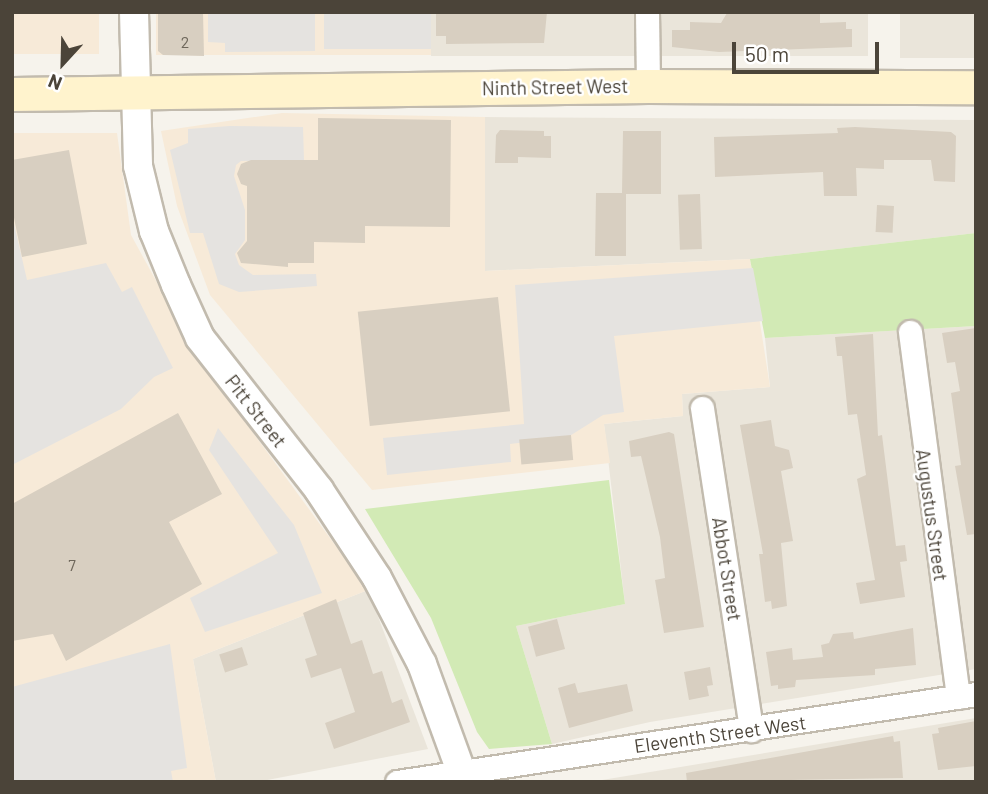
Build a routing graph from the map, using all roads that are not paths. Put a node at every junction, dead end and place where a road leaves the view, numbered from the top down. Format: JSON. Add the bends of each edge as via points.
{"nodes":[{"id":1,"x":134,"y":12,"type":"edge"},
{"id":2,"x":647,"y":12,"type":"edge"},
{"id":3,"x":648,"y":86,"type":"junction"},
{"id":4,"x":976,"y":87,"type":"edge"},
{"id":5,"x":135,"y":93,"type":"junction"},
{"id":6,"x":12,"y":94,"type":"edge"},
{"id":7,"x":909,"y":332,"type":"dead end"},
{"id":8,"x":702,"y":408,"type":"dead end"},
{"id":9,"x":967,"y":695,"type":"edge"},
{"id":10,"x":751,"y":730,"type":"junction"},
{"id":11,"x":464,"y":776,"type":"edge"},
{"id":12,"x":397,"y":782,"type":"edge"}],
"edges":[{"from":1,"to":5,"type":"street","name":"Pitt Street"},
{"from":2,"to":3,"type":"street"},
{"from":3,"to":4,"type":"main road","name":"Ninth Street West"},
{"from":3,"to":5,"type":"main road","name":"Ninth Street West"},
{"from":5,"to":6,"type":"main road","name":"Ninth Street West"},
{"from":5,"to":11,"type":"street","name":"Pitt Street","via":[[138,166],[154,230],[200,338],[319,490],[377,578],[422,664]]},
{"from":7,"to":9,"type":"street","name":"Augustus Street"},
{"from":8,"to":10,"type":"street","name":"Abbot Street"},
{"from":9,"to":10,"type":"street","name":"Eleventh Street West"},
{"from":10,"to":11,"type":"street","name":"Eleventh Street West"},
{"from":11,"to":12,"type":"street","name":"Eleventh Street West"}]}
